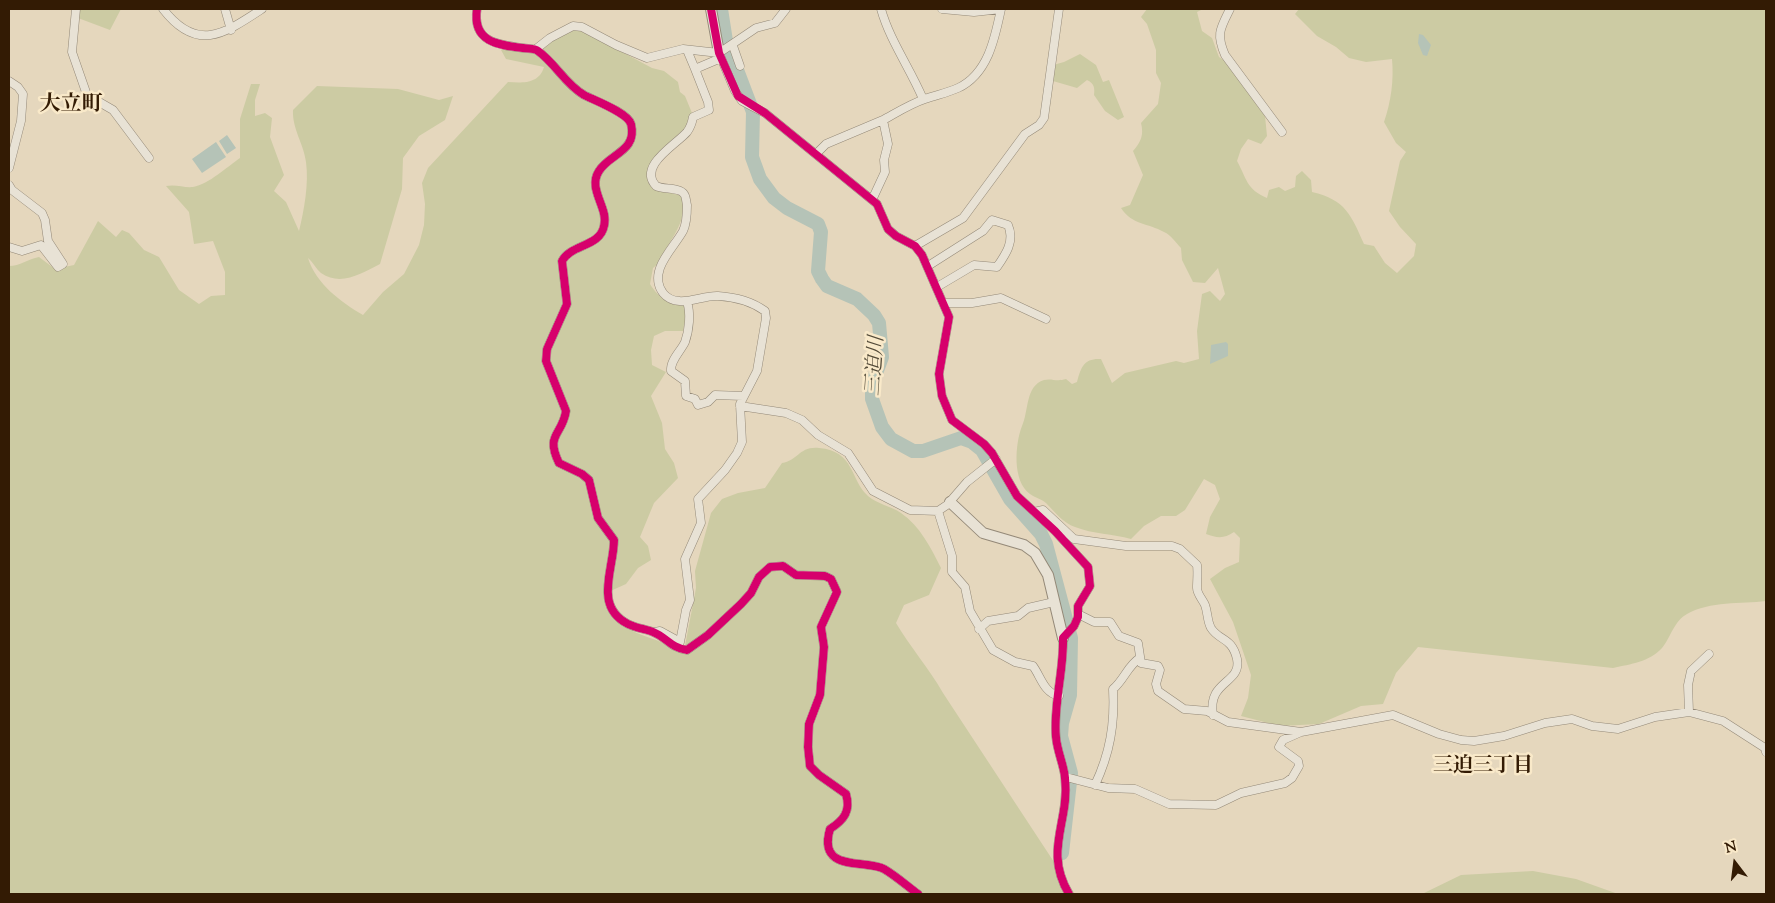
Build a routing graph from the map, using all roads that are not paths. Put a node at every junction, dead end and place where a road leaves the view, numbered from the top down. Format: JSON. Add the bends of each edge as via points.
{"nodes":[{"id":1,"x":76,"y":9,"type":"edge"},
{"id":2,"x":163,"y":9,"type":"edge"},
{"id":3,"x":225,"y":9,"type":"edge"},
{"id":4,"x":262,"y":9,"type":"edge"},
{"id":5,"x":477,"y":9,"type":"edge"},
{"id":6,"x":710,"y":9,"type":"edge"},
{"id":7,"x":786,"y":9,"type":"edge"},
{"id":8,"x":881,"y":9,"type":"edge"},
{"id":9,"x":942,"y":9,"type":"edge"},
{"id":10,"x":1001,"y":9,"type":"edge"},
{"id":11,"x":1059,"y":9,"type":"edge"},
{"id":12,"x":1230,"y":9,"type":"edge"},
{"id":13,"x":231,"y":30,"type":"junction"},
{"id":14,"x":733,"y":46,"type":"junction"},
{"id":15,"x":536,"y":50,"type":"junction"},
{"id":16,"x":687,"y":50,"type":"junction"},
{"id":17,"x":721,"y":54,"type":"junction"},
{"id":18,"x":740,"y":66,"type":"dead end"},
{"id":19,"x":695,"y":69,"type":"junction"},
{"id":20,"x":9,"y":81,"type":"edge"},
{"id":21,"x":923,"y":99,"type":"junction"},
{"id":22,"x":883,"y":120,"type":"junction"},
{"id":23,"x":1282,"y":132,"type":"dead end"},
{"id":24,"x":816,"y":154,"type":"junction"},
{"id":25,"x":149,"y":158,"type":"dead end"},
{"id":26,"x":9,"y":168,"type":"edge"},
{"id":27,"x":9,"y":185,"type":"edge"},
{"id":28,"x":872,"y":200,"type":"junction"},
{"id":29,"x":915,"y":246,"type":"junction"},
{"id":30,"x":9,"y":247,"type":"edge"},
{"id":31,"x":928,"y":266,"type":"junction"},
{"id":32,"x":937,"y":287,"type":"junction"},
{"id":33,"x":687,"y":302,"type":"junction"},
{"id":34,"x":944,"y":303,"type":"junction"},
{"id":35,"x":1046,"y":319,"type":"dead end"},
{"id":36,"x":743,"y":396,"type":"junction"},
{"id":37,"x":740,"y":406,"type":"junction"},
{"id":38,"x":992,"y":462,"type":"junction"},
{"id":39,"x":950,"y":502,"type":"junction"},
{"id":40,"x":938,"y":511,"type":"junction"},
{"id":41,"x":1034,"y":512,"type":"junction"},
{"id":42,"x":1054,"y":602,"type":"junction"},
{"id":43,"x":1078,"y":614,"type":"junction"},
{"id":44,"x":979,"y":629,"type":"junction"},
{"id":45,"x":655,"y":632,"type":"junction"},
{"id":46,"x":1065,"y":635,"type":"junction"},
{"id":47,"x":1709,"y":654,"type":"dead end"},
{"id":48,"x":1140,"y":658,"type":"junction"},
{"id":49,"x":1059,"y":696,"type":"junction"},
{"id":50,"x":1689,"y":712,"type":"junction"},
{"id":51,"x":1213,"y":715,"type":"junction"},
{"id":52,"x":1301,"y":732,"type":"junction"},
{"id":53,"x":1766,"y":752,"type":"edge"},
{"id":54,"x":1069,"y":778,"type":"junction"},
{"id":55,"x":1095,"y":785,"type":"junction"},
{"id":56,"x":918,"y":894,"type":"edge"},
{"id":57,"x":1069,"y":894,"type":"edge"}],
"edges":[{"from":1,"to":25,"type":"street","via":[[72,52],[87,95],[113,110]]},
{"from":2,"to":13,"type":"street","via":[[182,29],[194,34],[210,36]]},
{"from":3,"to":13,"type":"street"},
{"from":4,"to":13,"type":"street"},
{"from":5,"to":15,"type":"street","via":[[478,29],[488,39],[504,46]]},
{"from":6,"to":17,"type":"street"},
{"from":7,"to":14,"type":"street","via":[[775,23],[756,28]]},
{"from":8,"to":21,"type":"street","via":[[897,50]]},
{"from":9,"to":10,"type":"street","via":[[974,12]]},
{"from":10,"to":21,"type":"street","via":[[995,38],[974,77],[958,88]]},
{"from":11,"to":29,"type":"street","via":[[1041,122],[1025,134],[963,218]]},
{"from":12,"to":23,"type":"street","via":[[1220,29],[1221,46]]},
{"from":14,"to":17,"type":"street"},
{"from":14,"to":18,"type":"street"},
{"from":15,"to":16,"type":"street","via":[[573,26],[582,27],[647,58]]},
{"from":15,"to":45,"type":"street","via":[[556,66],[566,82],[605,107],[621,112],[631,124],[632,135],[628,144],[602,166],[596,176],[595,185],[604,216],[600,235],[567,254],[562,261],[567,304],[547,349],[546,361],[566,412],[556,432],[553,452],[559,464],[589,480],[598,518],[614,540],[606,587],[611,606],[617,618]]},
{"from":16,"to":17,"type":"street"},
{"from":16,"to":19,"type":"street"},
{"from":17,"to":19,"type":"street"},
{"from":17,"to":24,"type":"street","via":[[735,91],[747,104]]},
{"from":19,"to":33,"type":"street","via":[[709,110],[693,117],[688,131],[666,148],[651,174],[658,188],[685,194],[687,218],[683,231],[664,258],[659,279],[661,289],[670,299]]},
{"from":20,"to":26,"type":"street","via":[[23,94],[21,121]]},
{"from":21,"to":22,"type":"street"},
{"from":22,"to":24,"type":"street","via":[[826,144]]},
{"from":22,"to":28,"type":"street","via":[[888,144],[885,172]]},
{"from":24,"to":28,"type":"street"},
{"from":27,"to":30,"type":"street","via":[[42,213],[48,241],[62,264],[58,267],[41,245],[22,251]]},
{"from":28,"to":29,"type":"street","via":[[891,233]]},
{"from":29,"to":31,"type":"street"},
{"from":31,"to":32,"type":"street"},
{"from":31,"to":32,"type":"street","via":[[983,231],[992,220],[1008,225],[1009,250],[997,267],[974,265]]},
{"from":32,"to":34,"type":"street"},
{"from":33,"to":36,"type":"street","via":[[689,315],[685,342],[671,371],[685,382],[686,396],[698,404],[708,402],[715,395]]},
{"from":33,"to":36,"type":"street","via":[[716,296],[743,300],[765,311],[757,371]]},
{"from":34,"to":35,"type":"street","via":[[972,304],[1001,298]]},
{"from":34,"to":38,"type":"street","via":[[948,317],[939,374],[942,396],[952,420],[984,444]]},
{"from":36,"to":37,"type":"street"},
{"from":37,"to":40,"type":"street","via":[[786,413],[802,420],[818,435],[848,453],[873,491],[910,510]]},
{"from":37,"to":45,"type":"street","via":[[743,432],[737,453],[698,499],[701,522],[685,559],[690,600],[680,642],[660,631]]},
{"from":38,"to":39,"type":"street","via":[[967,482]]},
{"from":38,"to":41,"type":"street","via":[[1017,496]]},
{"from":39,"to":40,"type":"street"},
{"from":39,"to":42,"type":"street","via":[[984,533],[1024,545],[1035,553],[1048,575]]},
{"from":40,"to":44,"type":"street","via":[[952,556],[952,572],[967,592],[970,611]]},
{"from":41,"to":43,"type":"street","via":[[1088,567],[1090,586],[1080,600]]},
{"from":41,"to":51,"type":"street","via":[[1043,510],[1074,540],[1126,546],[1172,546],[1197,565],[1197,590],[1206,607],[1209,623],[1212,630],[1229,641],[1237,659],[1234,676],[1215,692]]},
{"from":42,"to":44,"type":"street","via":[[1028,608],[1018,616],[988,621]]},
{"from":42,"to":46,"type":"street"},
{"from":43,"to":46,"type":"street","via":[[1074,626]]},
{"from":43,"to":48,"type":"street","via":[[1094,622],[1110,622],[1119,636],[1138,643]]},
{"from":44,"to":49,"type":"street","via":[[993,650],[1004,658],[1033,666],[1044,686]]},
{"from":45,"to":56,"type":"street","via":[[675,648],[686,650],[692,647],[741,604],[766,569],[774,566],[783,566],[796,575],[831,579],[837,592],[821,627],[824,646],[820,695],[809,724],[808,747],[810,766],[846,794],[850,805],[843,820],[830,829],[827,839],[832,853],[845,863],[883,868]]},
{"from":46,"to":49,"type":"street"},
{"from":47,"to":50,"type":"street","via":[[1691,671]]},
{"from":48,"to":51,"type":"street","via":[[1144,665],[1158,666],[1156,684],[1161,696],[1184,709]]},
{"from":48,"to":55,"type":"street","via":[[1113,689],[1111,738],[1105,764]]},
{"from":49,"to":54,"type":"street","via":[[1056,737]]},
{"from":50,"to":52,"type":"street","via":[[1655,717],[1618,729],[1592,726],[1572,719],[1545,722],[1504,736],[1474,741],[1439,734],[1394,715]]},
{"from":50,"to":53,"type":"street","via":[[1723,721],[1765,748]]},
{"from":51,"to":52,"type":"street","via":[[1228,722]]},
{"from":52,"to":55,"type":"street","via":[[1279,744],[1298,761],[1299,766],[1292,778],[1285,783],[1241,793],[1216,805],[1169,804],[1134,789]]},
{"from":54,"to":55,"type":"street"},
{"from":54,"to":57,"type":"street","via":[[1056,858],[1060,879]]}]}
